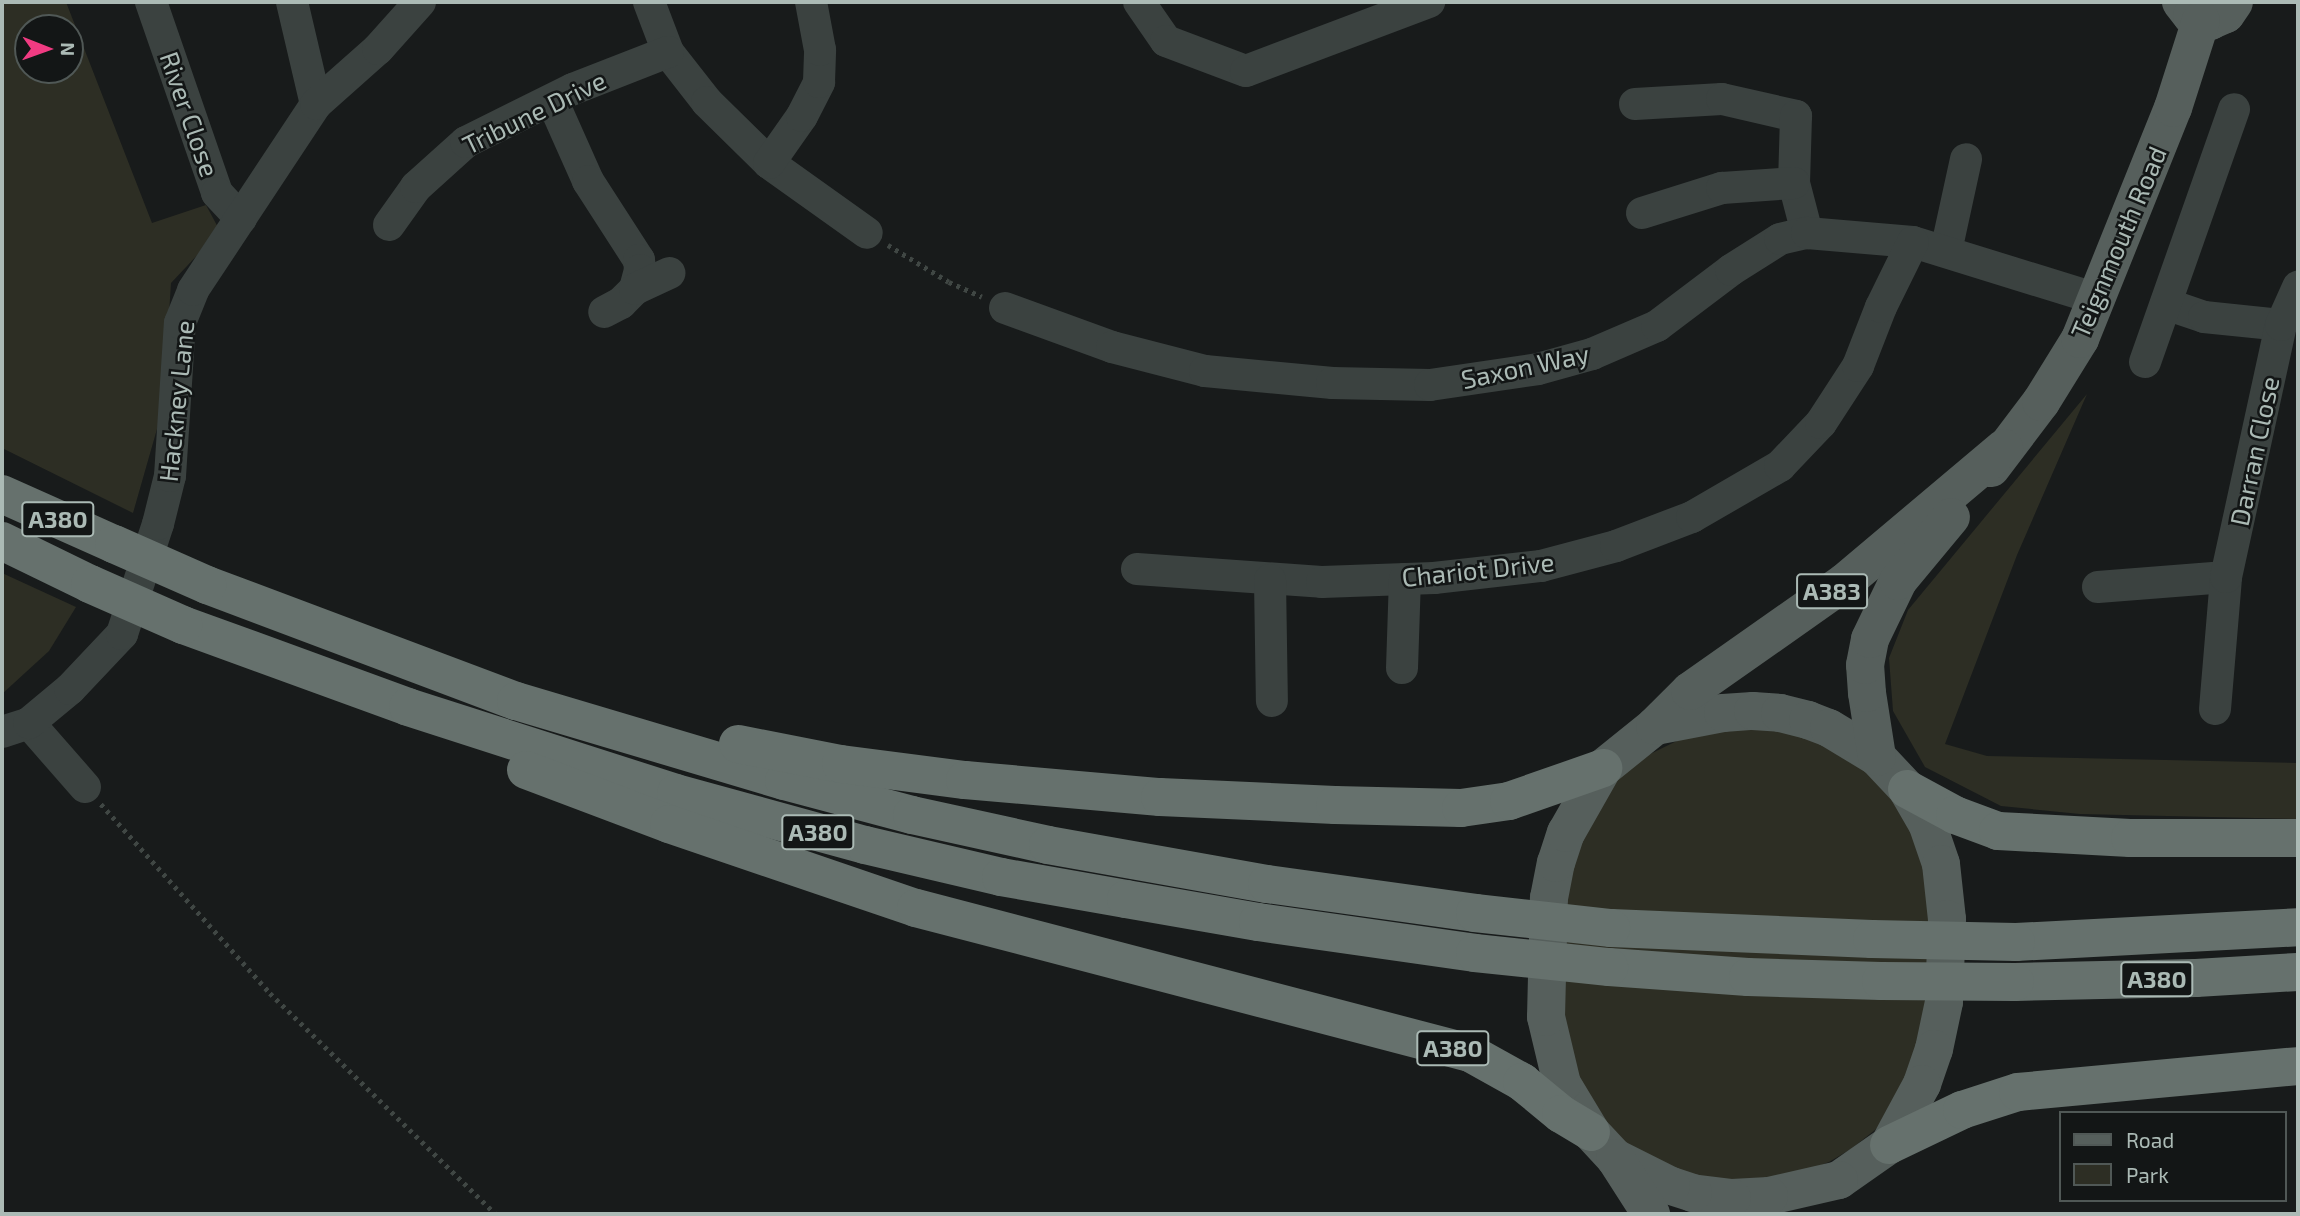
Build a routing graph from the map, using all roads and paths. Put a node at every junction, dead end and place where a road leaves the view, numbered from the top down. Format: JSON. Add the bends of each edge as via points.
{"nodes":[{"id":1,"x":151,"y":2,"type":"edge"},
{"id":2,"x":292,"y":2,"type":"edge"},
{"id":3,"x":420,"y":2,"type":"edge"},
{"id":4,"x":649,"y":2,"type":"edge"},
{"id":5,"x":811,"y":2,"type":"edge"},
{"id":6,"x":1139,"y":2,"type":"edge"},
{"id":7,"x":1429,"y":2,"type":"edge"},
{"id":8,"x":2234,"y":2,"type":"edge"},
{"id":9,"x":2191,"y":11,"type":"edge"},
{"id":10,"x":668,"y":52,"type":"junction"},
{"id":11,"x":552,"y":100,"type":"junction"},
{"id":12,"x":316,"y":104,"type":"junction"},
{"id":13,"x":1635,"y":104,"type":"dead end"},
{"id":14,"x":2234,"y":109,"type":"dead end"},
{"id":15,"x":1966,"y":159,"type":"dead end"},
{"id":16,"x":769,"y":163,"type":"junction"},
{"id":17,"x":1794,"y":183,"type":"junction"},
{"id":18,"x":1642,"y":213,"type":"dead end"},
{"id":19,"x":241,"y":219,"type":"junction"},
{"id":20,"x":389,"y":225,"type":"dead end"},
{"id":21,"x":867,"y":233,"type":"joint"},
{"id":22,"x":1807,"y":233,"type":"junction"},
{"id":23,"x":1913,"y":242,"type":"junction"},
{"id":24,"x":1946,"y":251,"type":"junction"},
{"id":25,"x":670,"y":273,"type":"dead end"},
{"id":26,"x":2298,"y":287,"type":"edge"},
{"id":27,"x":635,"y":289,"type":"junction"},
{"id":28,"x":2098,"y":299,"type":"junction"},
{"id":29,"x":2166,"y":304,"type":"junction"},
{"id":30,"x":1005,"y":308,"type":"joint"},
{"id":31,"x":604,"y":312,"type":"dead end"},
{"id":32,"x":2281,"y":325,"type":"junction"},
{"id":33,"x":2145,"y":362,"type":"dead end"},
{"id":34,"x":2004,"y":448,"type":"junction"},
{"id":35,"x":2,"y":494,"type":"edge"},
{"id":36,"x":2,"y":541,"type":"edge"},
{"id":37,"x":1138,"y":569,"type":"dead end"},
{"id":38,"x":2226,"y":577,"type":"junction"},
{"id":39,"x":1405,"y":579,"type":"junction"},
{"id":40,"x":1270,"y":580,"type":"junction"},
{"id":41,"x":2098,"y":587,"type":"dead end"},
{"id":42,"x":1402,"y":668,"type":"dead end"},
{"id":43,"x":516,"y":701,"type":"junction"},
{"id":44,"x":1272,"y":701,"type":"dead end"},
{"id":45,"x":408,"y":707,"type":"junction"},
{"id":46,"x":2215,"y":709,"type":"dead end"},
{"id":47,"x":1655,"y":726,"type":"junction"},
{"id":48,"x":15,"y":727,"type":"edge"},
{"id":49,"x":1877,"y":757,"type":"junction"},
{"id":50,"x":1602,"y":768,"type":"junction"},
{"id":51,"x":85,"y":787,"type":"joint"},
{"id":52,"x":1907,"y":789,"type":"junction"},
{"id":53,"x":2298,"y":838,"type":"edge"},
{"id":54,"x":2298,"y":927,"type":"edge"},
{"id":55,"x":2298,"y":972,"type":"edge"},
{"id":56,"x":2298,"y":1066,"type":"edge"},
{"id":57,"x":1603,"y":1145,"type":"junction"},
{"id":58,"x":1889,"y":1145,"type":"junction"},
{"id":59,"x":1839,"y":1180,"type":"junction"},
{"id":60,"x":496,"y":1214,"type":"edge"},
{"id":61,"x":1651,"y":1214,"type":"edge"},
{"id":62,"x":1810,"y":1214,"type":"edge"}],
"edges":[{"from":1,"to":19,"type":"street","name":"River Close","via":[[217,193]]},
{"from":2,"to":12,"type":"street"},
{"from":3,"to":12,"type":"street","name":"Hackney Lane","via":[[378,49]]},
{"from":4,"to":10,"type":"street"},
{"from":5,"to":16,"type":"street","via":[[820,50],[819,82]]},
{"from":6,"to":7,"type":"street","via":[[1166,41],[1246,71]]},
{"from":8,"to":9,"type":"main road","number":"A383","via":[[2218,19]]},
{"from":9,"to":28,"type":"main road","name":"Teignmouth Road","number":"A383","via":[[2173,108]]},
{"from":10,"to":11,"type":"street","name":"Tribune Drive"},
{"from":10,"to":16,"type":"street","via":[[707,102]]},
{"from":11,"to":20,"type":"street","name":"Tribune Drive","via":[[485,131],[449,155],[416,187]]},
{"from":11,"to":27,"type":"street","via":[[588,181],[639,260]]},
{"from":12,"to":19,"type":"street","name":"Hackney Lane"},
{"from":13,"to":17,"type":"street","via":[[1722,99],[1796,116]]},
{"from":14,"to":29,"type":"street"},
{"from":15,"to":24,"type":"street"},
{"from":16,"to":21,"type":"street"},
{"from":17,"to":18,"type":"street","via":[[1722,188]]},
{"from":17,"to":22,"type":"street"},
{"from":19,"to":48,"type":"street","name":"Hackney Lane","via":[[193,290],[180,323],[170,476],[122,634],[70,689]]},
{"from":21,"to":30,"type":"path"},
{"from":22,"to":23,"type":"street","name":"Saxon Way"},
{"from":22,"to":30,"type":"street","name":"Saxon Way","via":[[1780,239],[1657,326],[1592,354],[1538,369],[1430,385],[1332,383],[1205,371],[1112,347]]},
{"from":23,"to":24,"type":"street","name":"Saxon Way"},
{"from":23,"to":39,"type":"street","name":"Chariot Drive","via":[[1858,366],[1821,423],[1780,466],[1692,517],[1616,546],[1541,566]]},
{"from":24,"to":28,"type":"street","name":"Saxon Way"},
{"from":25,"to":27,"type":"street"},
{"from":26,"to":32,"type":"street","name":"Darran Close"},
{"from":27,"to":31,"type":"street"},
{"from":28,"to":34,"type":"main road","name":"Teignmouth Road","number":"A383","via":[[2052,384]]},
{"from":29,"to":32,"type":"street","via":[[2204,317]]},
{"from":29,"to":33,"type":"street"},
{"from":32,"to":38,"type":"street","name":"Darran Close"},
{"from":34,"to":47,"type":"main road","name":"Teignmouth Road","number":"A383","via":[[1845,582],[1690,691]]},
{"from":34,"to":49,"type":"main road","name":"Teignmouth Road","number":"A383","via":[[1975,493],[1898,581],[1870,639],[1865,665]]},
{"from":35,"to":43,"type":"highway","number":"A380","bridge":true,"via":[[207,585]]},
{"from":36,"to":45,"type":"highway","number":"A380","bridge":true,"via":[[183,625]]},
{"from":37,"to":40,"type":"street","name":"Chariot Drive"},
{"from":38,"to":41,"type":"street"},
{"from":38,"to":46,"type":"street","name":"Darran Close"},
{"from":39,"to":40,"type":"street","name":"Chariot Drive"},
{"from":39,"to":42,"type":"street"},
{"from":40,"to":44,"type":"street"},
{"from":43,"to":50,"type":"highway","number":"A380","via":[[646,722],[841,764],[1160,797],[1461,808],[1509,801]]},
{"from":43,"to":54,"type":"highway","number":"A380","bridge":true,"via":[[912,815],[1048,845],[1267,884],[1475,913],[1611,928],[2016,942]]},
{"from":45,"to":55,"type":"highway","number":"A380","bridge":true,"via":[[676,793],[865,845],[1001,877],[1272,925],[1475,953],[1748,977],[2015,982]]},
{"from":45,"to":57,"type":"highway","number":"A380","via":[[514,765],[798,870],[1054,946],[1470,1053],[1522,1082]]},
{"from":47,"to":49,"type":"main road","via":[[1723,713],[1780,713],[1829,728]]},
{"from":47,"to":50,"type":"main road","name":"Teignmouth Road"},
{"from":48,"to":51,"type":"street"},
{"from":49,"to":52,"type":"main road"},
{"from":50,"to":57,"type":"main road","via":[[1556,863],[1549,898],[1546,1017],[1562,1084]]},
{"from":51,"to":60,"type":"path","via":[[270,993]]},
{"from":52,"to":53,"type":"highway","via":[[1997,831],[2130,838]]},
{"from":52,"to":58,"type":"main road","via":[[1935,843],[1946,891],[1944,988],[1928,1068]]},
{"from":56,"to":58,"type":"highway","via":[[2018,1092],[1971,1106]]},
{"from":57,"to":59,"type":"main road","via":[[1671,1186],[1715,1197],[1769,1196]]},
{"from":57,"to":61,"type":"main road"},
{"from":58,"to":59,"type":"main road"},
{"from":59,"to":62,"type":"main road"}]}
